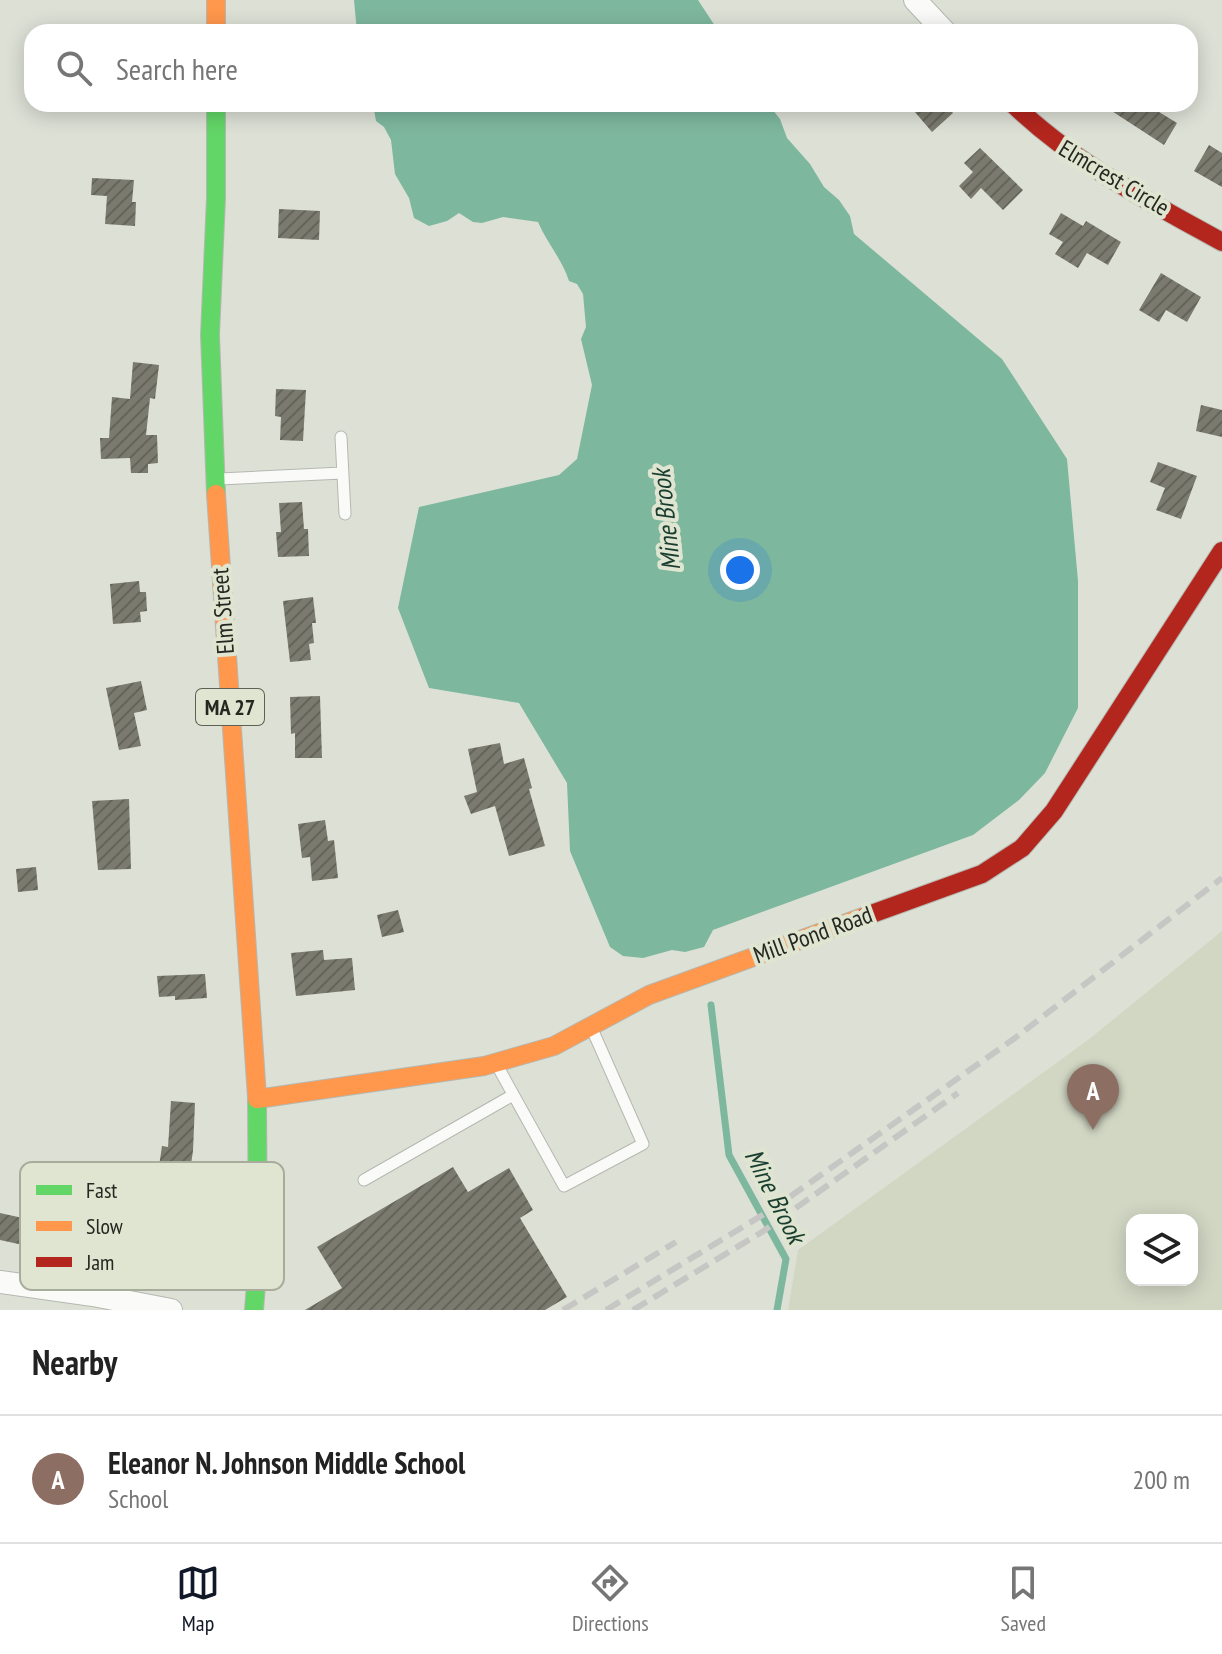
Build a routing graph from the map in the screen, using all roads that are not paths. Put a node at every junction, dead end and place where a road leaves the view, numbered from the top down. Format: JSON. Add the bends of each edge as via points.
{"nodes":[{"id":1,"x":216,"y":0,"type":"edge"},
{"id":2,"x":915,"y":0,"type":"edge"},
{"id":3,"x":216,"y":24,"type":"edge"},
{"id":4,"x":938,"y":24,"type":"edge"},
{"id":5,"x":216,"y":112,"type":"edge"},
{"id":6,"x":1021,"y":112,"type":"edge"},
{"id":7,"x":1222,"y":242,"type":"edge"},
{"id":8,"x":341,"y":437,"type":"dead end"},
{"id":9,"x":342,"y":473,"type":"junction"},
{"id":10,"x":216,"y":480,"type":"junction"},
{"id":11,"x":345,"y":514,"type":"dead end"},
{"id":12,"x":1222,"y":551,"type":"edge"},
{"id":13,"x":591,"y":1028,"type":"junction"},
{"id":14,"x":495,"y":1063,"type":"junction"},
{"id":15,"x":513,"y":1095,"type":"junction"},
{"id":16,"x":257,"y":1099,"type":"junction"},
{"id":17,"x":257,"y":1162,"type":"edge"},
{"id":18,"x":364,"y":1180,"type":"dead end"},
{"id":19,"x":0,"y":1282,"type":"edge"},
{"id":20,"x":20,"y":1285,"type":"edge"},
{"id":21,"x":57,"y":1290,"type":"edge"},
{"id":22,"x":256,"y":1290,"type":"edge"},
{"id":23,"x":171,"y":1310,"type":"edge"},
{"id":24,"x":254,"y":1310,"type":"edge"}],
"edges":[{"from":1,"to":3,"type":"street"},
{"from":2,"to":4,"type":"street"},
{"from":5,"to":10,"type":"street","name":"Elm Street","number":"MA 27","via":[[210,335]]},
{"from":6,"to":7,"type":"street","name":"Elmcrest Circle","via":[[1080,159]]},
{"from":8,"to":9,"type":"lane"},
{"from":9,"to":10,"type":"lane"},
{"from":9,"to":11,"type":"lane"},
{"from":10,"to":16,"type":"street","name":"Elm Street","number":"MA 27"},
{"from":12,"to":13,"type":"street","name":"Mill Pond Road","via":[[1054,811],[1022,848],[982,874],[649,995]]},
{"from":13,"to":14,"type":"street","name":"Mill Pond Road","via":[[554,1046]]},
{"from":13,"to":15,"type":"lane","via":[[643,1144],[564,1186]]},
{"from":14,"to":15,"type":"lane"},
{"from":14,"to":16,"type":"street","name":"Mill Pond Road"},
{"from":15,"to":18,"type":"lane"},
{"from":16,"to":17,"type":"street","name":"Elm Street","number":"MA 27"},
{"from":19,"to":20,"type":"street"},
{"from":21,"to":23,"type":"street"},
{"from":22,"to":24,"type":"street","name":"Elm Street","number":"MA 27"}]}
